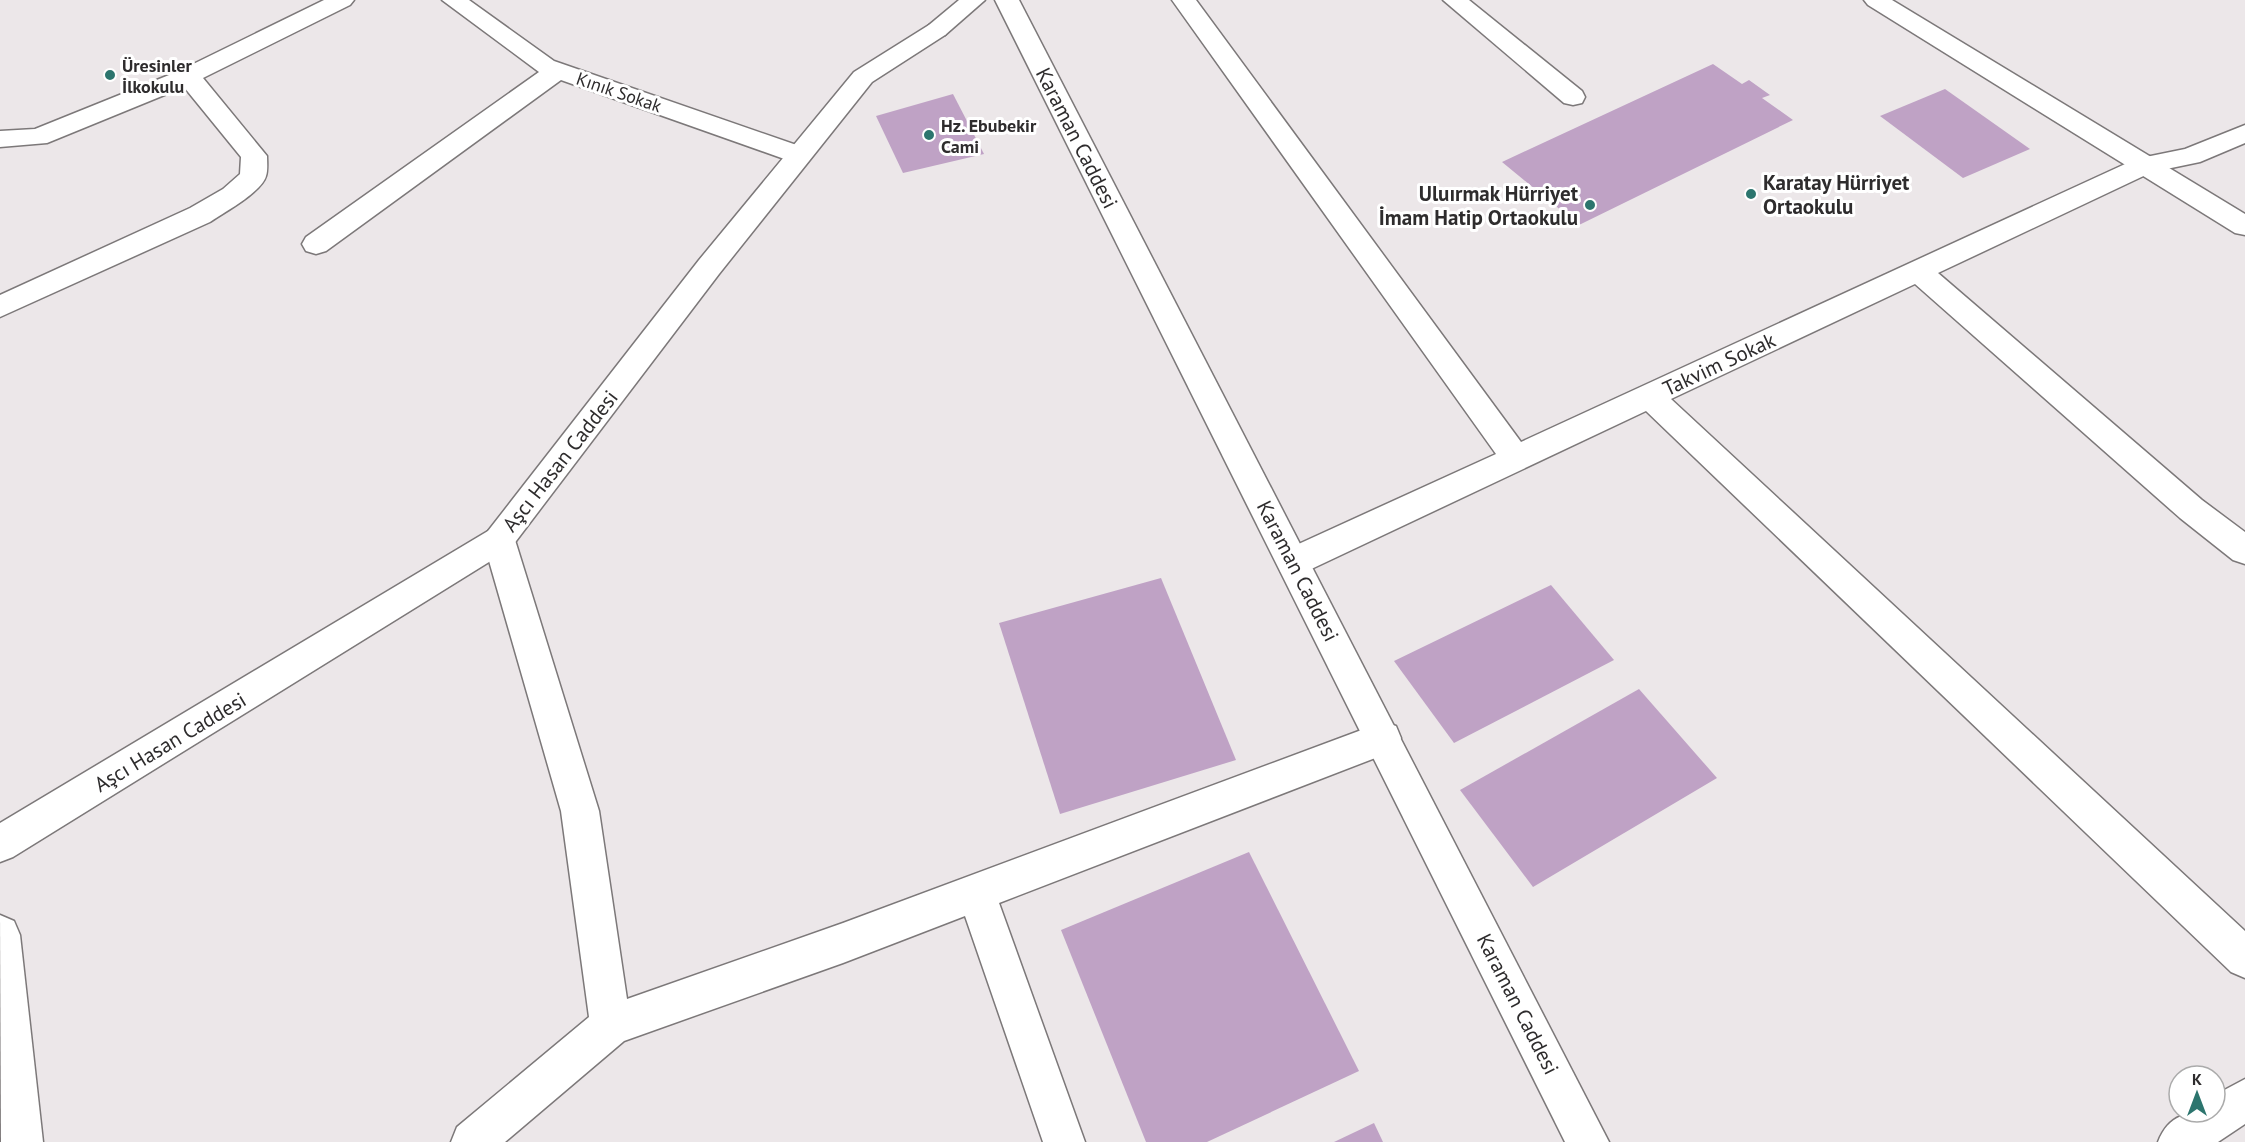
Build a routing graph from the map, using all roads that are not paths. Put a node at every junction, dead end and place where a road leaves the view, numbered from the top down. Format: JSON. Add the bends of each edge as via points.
{"nodes":[{"id":1,"x":342,"y":0,"type":"edge"},
{"id":2,"x":454,"y":0,"type":"edge"},
{"id":3,"x":973,"y":0,"type":"edge"},
{"id":4,"x":1007,"y":0,"type":"edge"},
{"id":5,"x":1184,"y":0,"type":"edge"},
{"id":6,"x":1455,"y":0,"type":"edge"},
{"id":7,"x":1876,"y":0,"type":"edge"},
{"id":8,"x":556,"y":70,"type":"junction"},
{"id":9,"x":188,"y":76,"type":"junction"},
{"id":10,"x":1574,"y":97,"type":"dead end"},
{"id":11,"x":2245,"y":133,"type":"edge"},
{"id":12,"x":0,"y":139,"type":"edge"},
{"id":13,"x":800,"y":155,"type":"junction"},
{"id":14,"x":2145,"y":165,"type":"junction"},
{"id":15,"x":2245,"y":226,"type":"edge"},
{"id":16,"x":316,"y":244,"type":"dead end"},
{"id":17,"x":1918,"y":271,"type":"junction"},
{"id":18,"x":0,"y":307,"type":"edge"},
{"id":19,"x":1649,"y":396,"type":"junction"},
{"id":20,"x":1516,"y":458,"type":"junction"},
{"id":21,"x":499,"y":540,"type":"junction"},
{"id":22,"x":2245,"y":550,"type":"edge"},
{"id":23,"x":1293,"y":562,"type":"junction"},
{"id":24,"x":1383,"y":738,"type":"junction"},
{"id":25,"x":0,"y":844,"type":"edge"},
{"id":26,"x":976,"y":893,"type":"junction"},
{"id":27,"x":0,"y":935,"type":"edge"},
{"id":28,"x":2245,"y":958,"type":"edge"},
{"id":29,"x":610,"y":1025,"type":"junction"},
{"id":30,"x":2245,"y":1100,"type":"edge"},
{"id":31,"x":22,"y":1142,"type":"edge"},
{"id":32,"x":472,"y":1142,"type":"edge"},
{"id":33,"x":1064,"y":1142,"type":"edge"},
{"id":34,"x":1588,"y":1142,"type":"edge"},
{"id":35,"x":2179,"y":1142,"type":"edge"}],
"edges":[{"from":1,"to":9,"type":"street"},
{"from":2,"to":8,"type":"street","name":"Kınık Sokak"},
{"from":3,"to":13,"type":"street","name":"Aşcı Hasan Caddesi","via":[[936,30],[863,76]]},
{"from":4,"to":23,"type":"street","name":"Karaman Caddesi"},
{"from":5,"to":20,"type":"street"},
{"from":6,"to":10,"type":"street"},
{"from":7,"to":14,"type":"street"},
{"from":8,"to":13,"type":"street","name":"Kınık Sokak"},
{"from":8,"to":16,"type":"street"},
{"from":9,"to":12,"type":"street","via":[[38,137]]},
{"from":9,"to":18,"type":"street","via":[[254,156],[253,177],[200,214]]},
{"from":11,"to":14,"type":"street","name":"Takvim Sokak","via":[[2191,156]]},
{"from":13,"to":21,"type":"street","name":"Aşcı Hasan Caddesi"},
{"from":14,"to":15,"type":"street"},
{"from":14,"to":17,"type":"street","name":"Takvim Sokak"},
{"from":17,"to":19,"type":"street","name":"Takvim Sokak"},
{"from":17,"to":22,"type":"street","via":[[2191,508]]},
{"from":19,"to":20,"type":"street","name":"Takvim Sokak"},
{"from":19,"to":28,"type":"street"},
{"from":20,"to":23,"type":"street","name":"Takvim Sokak"},
{"from":21,"to":25,"type":"street","name":"Aşcı Hasan Caddesi"},
{"from":21,"to":29,"type":"street","via":[[580,811]]},
{"from":23,"to":24,"type":"street","name":"Karaman Caddesi"},
{"from":24,"to":26,"type":"street"},
{"from":24,"to":34,"type":"street","name":"Karaman Caddesi"},
{"from":26,"to":29,"type":"street"},
{"from":26,"to":33,"type":"street"},
{"from":27,"to":31,"type":"street"},
{"from":29,"to":32,"type":"street"},
{"from":30,"to":35,"type":"street"}]}
